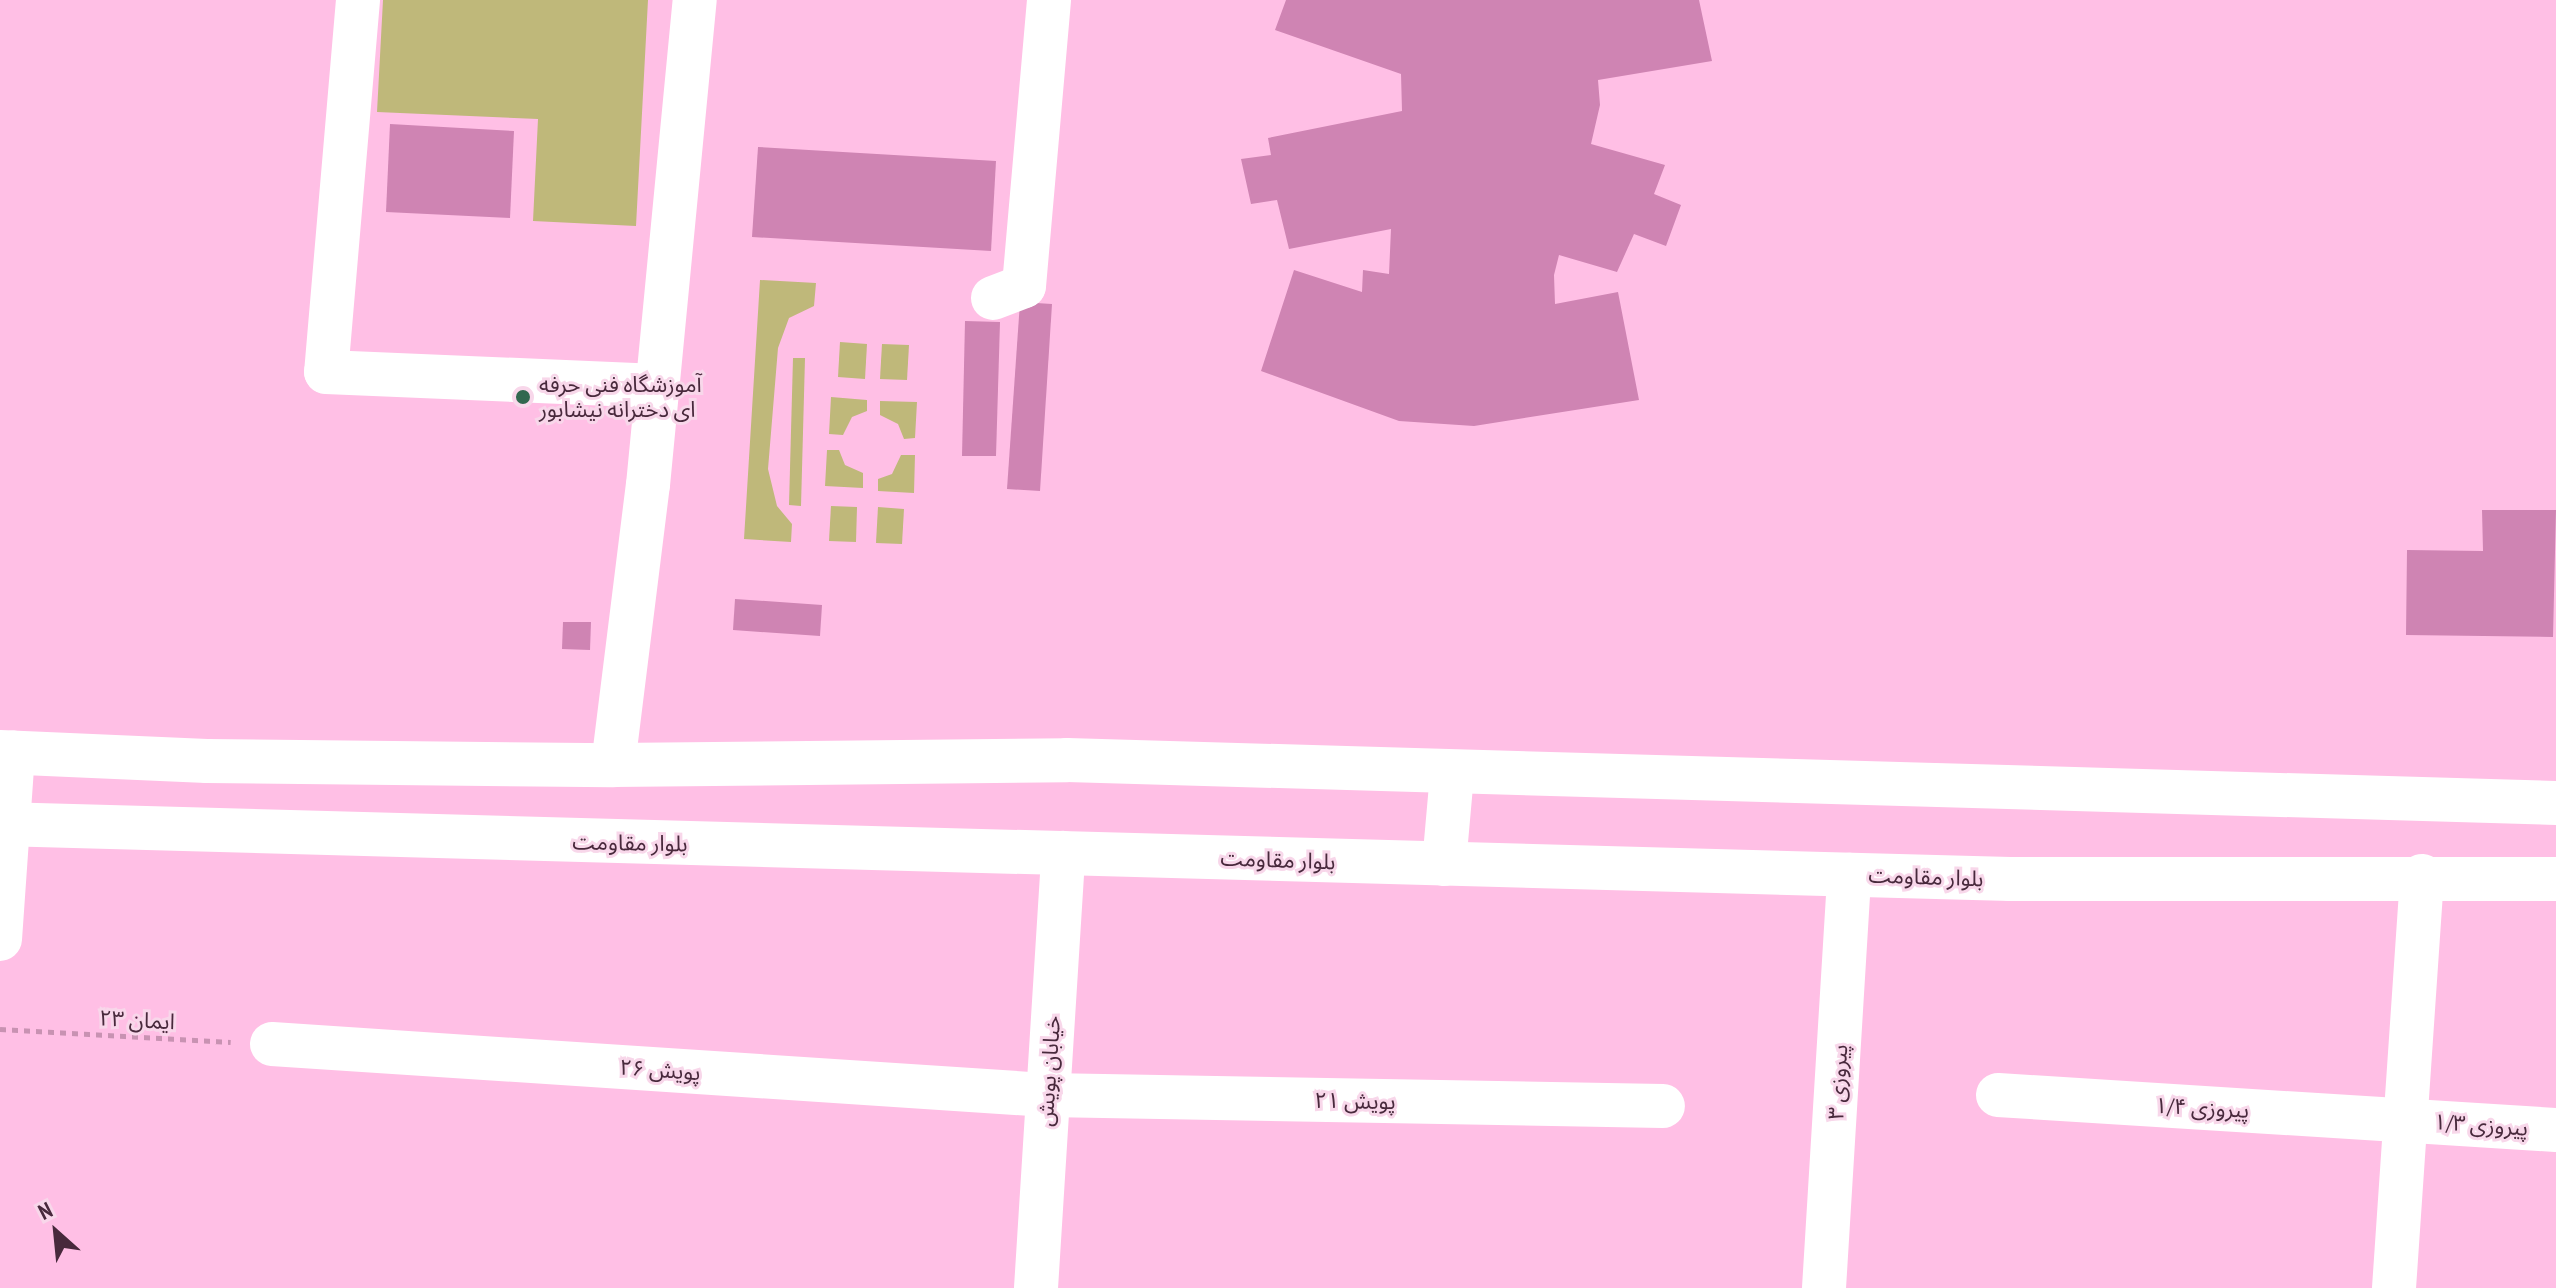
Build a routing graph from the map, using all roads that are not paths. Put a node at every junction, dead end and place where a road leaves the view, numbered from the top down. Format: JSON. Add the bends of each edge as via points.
{"nodes":[{"id":1,"x":358,"y":0,"type":"edge"},
{"id":2,"x":695,"y":0,"type":"edge"},
{"id":3,"x":1049,"y":0,"type":"edge"},
{"id":4,"x":993,"y":298,"type":"dead end"},
{"id":5,"x":658,"y":386,"type":"junction"},
{"id":6,"x":7,"y":752,"type":"edge"},
{"id":7,"x":613,"y":765,"type":"junction"},
{"id":8,"x":1452,"y":774,"type":"junction"},
{"id":9,"x":2556,"y":803,"type":"edge"},
{"id":10,"x":4,"y":824,"type":"edge"},
{"id":11,"x":1063,"y":853,"type":"junction"},
{"id":12,"x":1444,"y":864,"type":"junction"},
{"id":13,"x":1849,"y":875,"type":"junction"},
{"id":14,"x":2422,"y":876,"type":"junction"},
{"id":15,"x":2556,"y":879,"type":"edge"},
{"id":16,"x":0,"y":939,"type":"edge"},
{"id":17,"x":272,"y":1044,"type":"road end"},
{"id":18,"x":1047,"y":1095,"type":"junction"},
{"id":19,"x":1998,"y":1095,"type":"dead end"},
{"id":20,"x":1663,"y":1106,"type":"dead end"},
{"id":21,"x":2406,"y":1120,"type":"junction"},
{"id":22,"x":2556,"y":1130,"type":"edge"},
{"id":23,"x":1036,"y":1288,"type":"edge"},
{"id":24,"x":1824,"y":1288,"type":"edge"},
{"id":25,"x":2394,"y":1288,"type":"edge"}],
"edges":[{"from":1,"to":5,"type":"street","via":[[326,372]]},
{"from":2,"to":5,"type":"street"},
{"from":3,"to":4,"type":"street","via":[[1024,286]]},
{"from":5,"to":7,"type":"street"},
{"from":6,"to":7,"type":"street","via":[[207,761]]},
{"from":6,"to":10,"type":"street"},
{"from":7,"to":8,"type":"street","via":[[1067,760]]},
{"from":8,"to":9,"type":"street"},
{"from":8,"to":12,"type":"street"},
{"from":10,"to":11,"type":"street","name":"بلوار مقاومت"},
{"from":10,"to":16,"type":"street"},
{"from":11,"to":12,"type":"street","name":"بلوار مقاومت"},
{"from":11,"to":18,"type":"street","name":"خیابان پویش"},
{"from":12,"to":13,"type":"street","name":"بلوار مقاومت"},
{"from":13,"to":14,"type":"street","name":"بلوار مقاومت"},
{"from":13,"to":24,"type":"street","name":"پیروزی ۳"},
{"from":14,"to":15,"type":"street","name":"بلوار مقاومت"},
{"from":14,"to":21,"type":"street"},
{"from":17,"to":18,"type":"street","name":"پویش ۲۶"},
{"from":18,"to":20,"type":"street","name":"پویش ۲۱"},
{"from":18,"to":23,"type":"street","name":"خیابان پویش"},
{"from":19,"to":21,"type":"street","name":"پیروزی ۱/۴"},
{"from":21,"to":22,"type":"street","name":"پیروزی ۱/۳"},
{"from":21,"to":25,"type":"street"}]}
